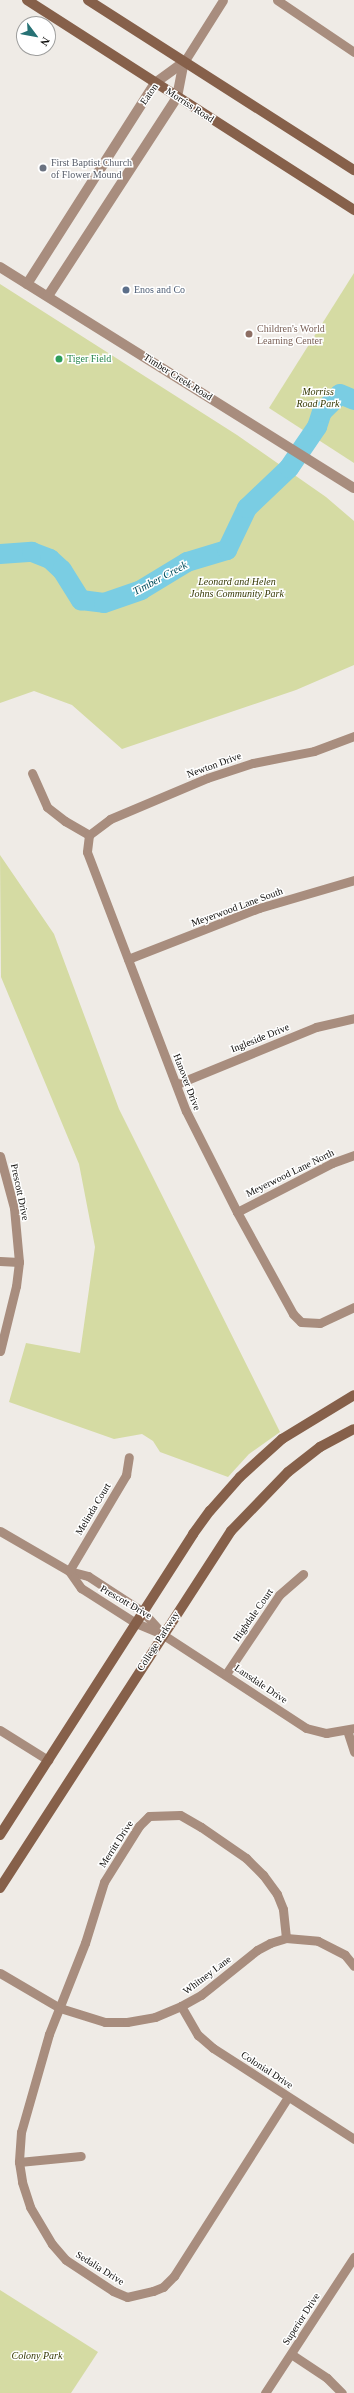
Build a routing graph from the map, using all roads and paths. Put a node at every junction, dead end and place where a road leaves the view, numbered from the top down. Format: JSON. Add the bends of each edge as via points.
{"nodes":[{"id":1,"x":27,"y":0,"type":"edge"},
{"id":2,"x":88,"y":0,"type":"edge"},
{"id":3,"x":222,"y":0,"type":"edge"},
{"id":4,"x":277,"y":0,"type":"edge"},
{"id":5,"x":354,"y":52,"type":"edge"},
{"id":6,"x":184,"y":62,"type":"junction"},
{"id":7,"x":155,"y":83,"type":"junction"},
{"id":8,"x":177,"y":96,"type":"junction"},
{"id":9,"x":353,"y":167,"type":"edge"},
{"id":10,"x":354,"y":210,"type":"edge"},
{"id":11,"x":0,"y":268,"type":"edge"},
{"id":12,"x":28,"y":284,"type":"junction"},
{"id":13,"x":48,"y":296,"type":"junction"},
{"id":14,"x":354,"y":488,"type":"edge"},
{"id":15,"x":354,"y":736,"type":"edge"},
{"id":16,"x":32,"y":773,"type":"dead end"},
{"id":17,"x":89,"y":835,"type":"junction"},
{"id":18,"x":354,"y":880,"type":"edge"},
{"id":19,"x":128,"y":959,"type":"junction"},
{"id":20,"x":354,"y":1018,"type":"edge"},
{"id":21,"x":177,"y":1084,"type":"junction"},
{"id":22,"x":354,"y":1155,"type":"edge"},
{"id":23,"x":0,"y":1156,"type":"edge"},
{"id":24,"x":237,"y":1212,"type":"junction"},
{"id":25,"x":0,"y":1261,"type":"edge"},
{"id":26,"x":19,"y":1262,"type":"junction"},
{"id":27,"x":354,"y":1307,"type":"edge"},
{"id":28,"x":0,"y":1351,"type":"edge"},
{"id":29,"x":354,"y":1395,"type":"edge"},
{"id":30,"x":354,"y":1429,"type":"edge"},
{"id":31,"x":129,"y":1457,"type":"dead end"},
{"id":32,"x":0,"y":1531,"type":"edge"},
{"id":33,"x":69,"y":1570,"type":"junction"},
{"id":34,"x":302,"y":1574,"type":"dead end"},
{"id":35,"x":143,"y":1612,"type":"junction"},
{"id":36,"x":136,"y":1623,"type":"junction"},
{"id":37,"x":162,"y":1634,"type":"junction"},
{"id":38,"x":226,"y":1674,"type":"junction"},
{"id":39,"x":351,"y":1729,"type":"edge"},
{"id":40,"x":0,"y":1730,"type":"edge"},
{"id":41,"x":354,"y":1752,"type":"edge"},
{"id":42,"x":48,"y":1760,"type":"junction"},
{"id":43,"x":0,"y":1835,"type":"edge"},
{"id":44,"x":0,"y":1888,"type":"edge"},
{"id":45,"x":286,"y":1938,"type":"junction"},
{"id":46,"x":354,"y":1966,"type":"edge"},
{"id":47,"x":0,"y":1973,"type":"edge"},
{"id":48,"x":181,"y":2006,"type":"junction"},
{"id":49,"x":60,"y":2008,"type":"junction"},
{"id":50,"x":288,"y":2097,"type":"junction"},
{"id":51,"x":354,"y":2139,"type":"edge"},
{"id":52,"x":81,"y":2156,"type":"dead end"},
{"id":53,"x":19,"y":2162,"type":"junction"},
{"id":54,"x":354,"y":2257,"type":"edge"},
{"id":55,"x":291,"y":2354,"type":"junction"},
{"id":56,"x":265,"y":2393,"type":"edge"},
{"id":57,"x":342,"y":2393,"type":"edge"}],
"edges":[{"from":1,"to":7,"type":"main road","name":"Morriss Road"},
{"from":2,"to":6,"type":"main road"},
{"from":3,"to":6,"type":"street"},
{"from":4,"to":5,"type":"street"},
{"from":6,"to":7,"type":"street","name":"Eaton"},
{"from":6,"to":8,"type":"street"},
{"from":6,"to":9,"type":"main road"},
{"from":7,"to":8,"type":"main road","name":"Morriss Road"},
{"from":7,"to":12,"type":"street","name":"Eaton"},
{"from":8,"to":10,"type":"main road","name":"Morriss Road"},
{"from":8,"to":13,"type":"street"},
{"from":11,"to":12,"type":"street","name":"Timber Creek Road"},
{"from":12,"to":13,"type":"street","name":"Timber Creek Road"},
{"from":13,"to":14,"type":"street","name":"Timber Creek Road"},
{"from":15,"to":17,"type":"street","name":"Newton Drive","via":[[314,751],[253,763],[207,778],[110,819]]},
{"from":16,"to":17,"type":"street","via":[[47,807]]},
{"from":17,"to":19,"type":"street","name":"Hanover Drive","via":[[88,852]]},
{"from":18,"to":19,"type":"street","name":"Meyerwood Lane South","via":[[259,908]]},
{"from":19,"to":21,"type":"street","name":"Hanover Drive"},
{"from":20,"to":21,"type":"street","name":"Ingleside Drive","via":[[316,1027]]},
{"from":21,"to":24,"type":"street","name":"Hanover Drive","via":[[186,1111]]},
{"from":22,"to":24,"type":"street","name":"Meyerwood Lane North","via":[[332,1163]]},
{"from":23,"to":26,"type":"street","name":"Prescott Drive","via":[[14,1208]]},
{"from":24,"to":27,"type":"street","name":"Hanover Drive","via":[[293,1314],[301,1322],[320,1323]]},
{"from":25,"to":26,"type":"street"},
{"from":26,"to":28,"type":"street","name":"Prescott Drive","via":[[16,1286]]},
{"from":29,"to":35,"type":"main road","via":[[282,1439],[240,1478],[192,1534]]},
{"from":30,"to":37,"type":"main road","name":"College Parkway","via":[[320,1447],[254,1505],[231,1531]]},
{"from":31,"to":33,"type":"street","name":"Melinda Court","via":[[126,1475]]},
{"from":32,"to":33,"type":"street","name":"Prescott Drive"},
{"from":33,"to":35,"type":"street","name":"Prescott Drive","via":[[88,1576]]},
{"from":33,"to":36,"type":"street","name":"Prescott Drive","via":[[81,1588]]},
{"from":34,"to":38,"type":"street","name":"Highdale Court","via":[[279,1595]]},
{"from":35,"to":36,"type":"main road"},
{"from":35,"to":37,"type":"street","name":"Prescott Drive"},
{"from":36,"to":37,"type":"street","name":"Prescott Drive"},
{"from":36,"to":42,"type":"main road"},
{"from":37,"to":38,"type":"street","name":"Lansdale Drive"},
{"from":37,"to":44,"type":"main road","name":"College Parkway"},
{"from":38,"to":39,"type":"street","name":"Lansdale Drive","via":[[306,1728],[326,1733]]},
{"from":39,"to":41,"type":"street"},
{"from":40,"to":42,"type":"street"},
{"from":42,"to":43,"type":"main road"},
{"from":45,"to":46,"type":"street","name":"Whitney Lane","via":[[318,1941],[345,1955]]},
{"from":45,"to":48,"type":"street","name":"Whitney Lane","via":[[270,1942],[257,1950],[201,1995]]},
{"from":45,"to":49,"type":"street","name":"Merritt Drive","via":[[283,1909],[277,1894],[256,1866],[201,1827],[180,1816],[150,1816],[139,1826],[104,1882],[85,1943]]},
{"from":47,"to":49,"type":"street","name":"Whitney Lane"},
{"from":48,"to":49,"type":"street","name":"Whitney Lane","via":[[155,2017],[127,2022],[105,2022]]},
{"from":48,"to":50,"type":"street","name":"Colonial Drive","via":[[198,2035],[213,2048]]},
{"from":49,"to":53,"type":"street","name":"Sedalia Drive","via":[[21,2132]]},
{"from":50,"to":51,"type":"street","name":"Colonial Drive"},
{"from":50,"to":53,"type":"street","name":"Sedalia Drive","via":[[174,2276],[163,2287],[153,2291],[127,2296],[113,2291],[66,2260],[52,2244],[30,2207]]},
{"from":52,"to":53,"type":"street"},
{"from":54,"to":55,"type":"street","name":"Superior Drive"},
{"from":55,"to":56,"type":"street","name":"Superior Drive"},
{"from":55,"to":57,"type":"street","via":[[327,2378]]}]}
